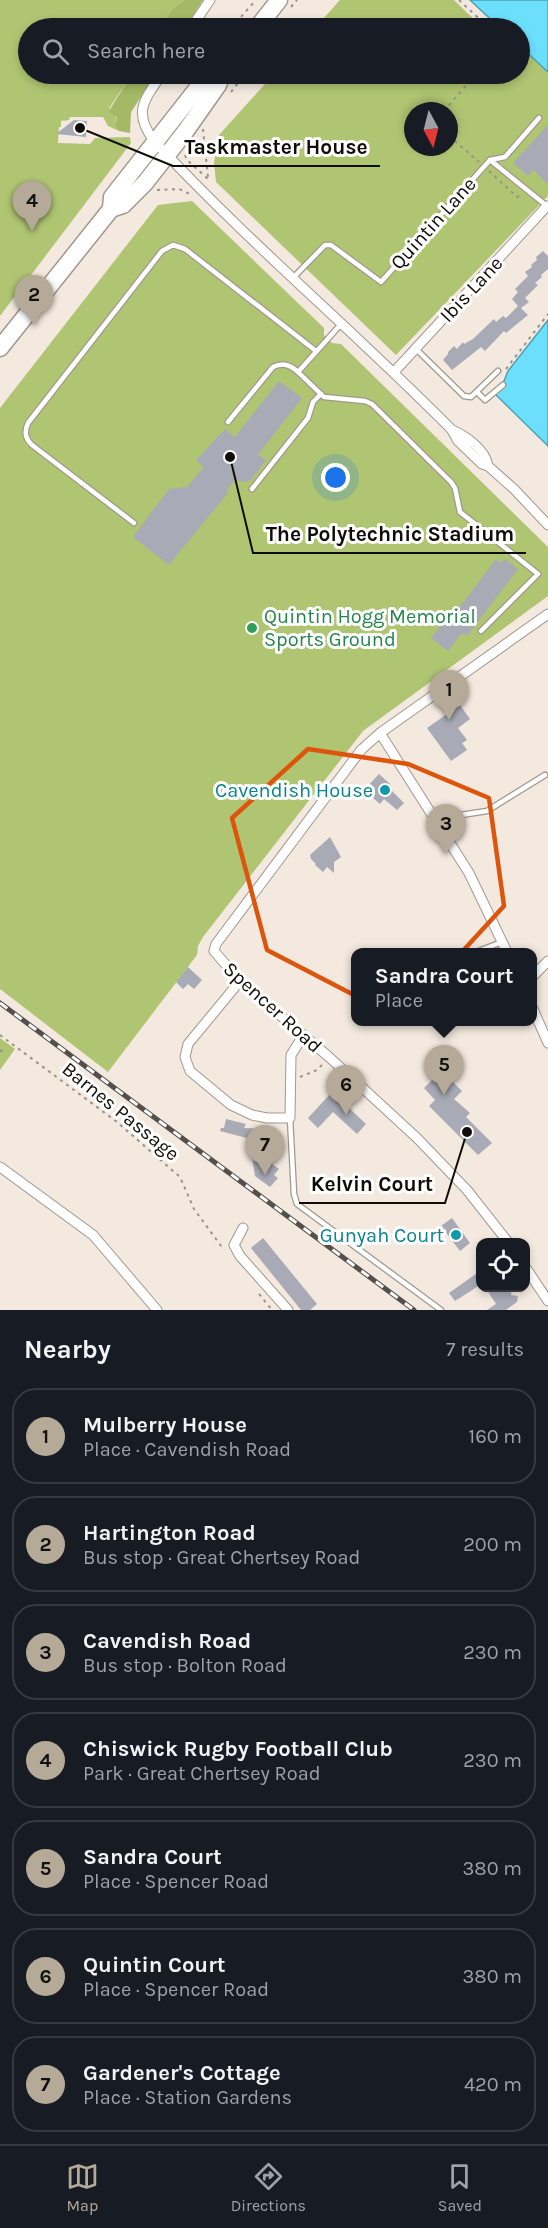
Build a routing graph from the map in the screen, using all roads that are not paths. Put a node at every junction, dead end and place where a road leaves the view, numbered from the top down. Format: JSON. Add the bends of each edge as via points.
{"nodes":[{"id":1,"x":210,"y":0,"type":"edge"},
{"id":2,"x":279,"y":0,"type":"edge"},
{"id":3,"x":198,"y":18,"type":"edge"},
{"id":4,"x":264,"y":18,"type":"edge"},
{"id":5,"x":155,"y":84,"type":"edge"},
{"id":6,"x":201,"y":84,"type":"edge"},
{"id":7,"x":218,"y":84,"type":"edge"},
{"id":8,"x":539,"y":118,"type":"dead end"},
{"id":9,"x":155,"y":142,"type":"junction"},
{"id":10,"x":167,"y":155,"type":"junction"},
{"id":11,"x":490,"y":160,"type":"junction"},
{"id":12,"x":547,"y":206,"type":"edge"},
{"id":13,"x":111,"y":209,"type":"junction"},
{"id":14,"x":293,"y":278,"type":"junction"},
{"id":15,"x":342,"y":323,"type":"junction"},
{"id":16,"x":0,"y":348,"type":"edge"},
{"id":17,"x":416,"y":348,"type":"junction"},
{"id":18,"x":316,"y":351,"type":"junction"},
{"id":19,"x":498,"y":371,"type":"road end"},
{"id":20,"x":298,"y":372,"type":"junction"},
{"id":21,"x":394,"y":372,"type":"junction"},
{"id":22,"x":503,"y":385,"type":"dead end"},
{"id":23,"x":477,"y":392,"type":"junction"},
{"id":24,"x":321,"y":394,"type":"junction"},
{"id":25,"x":228,"y":422,"type":"dead end"},
{"id":26,"x":252,"y":489,"type":"dead end"},
{"id":27,"x":134,"y":523,"type":"dead end"},
{"id":28,"x":548,"y":525,"type":"edge"},
{"id":29,"x":548,"y":614,"type":"edge"},
{"id":30,"x":481,"y":631,"type":"dead end"},
{"id":31,"x":380,"y":733,"type":"junction"},
{"id":32,"x":545,"y":775,"type":"dead end"},
{"id":33,"x":441,"y":826,"type":"junction"},
{"id":34,"x":502,"y":942,"type":"junction"},
{"id":35,"x":489,"y":948,"type":"edge"},
{"id":36,"x":505,"y":948,"type":"edge"},
{"id":37,"x":548,"y":961,"type":"edge"},
{"id":38,"x":537,"y":972,"type":"edge"},
{"id":39,"x":240,"y":981,"type":"junction"},
{"id":40,"x":537,"y":1018,"type":"edge"},
{"id":41,"x":303,"y":1036,"type":"junction"},
{"id":42,"x":548,"y":1043,"type":"edge"},
{"id":43,"x":290,"y":1119,"type":"junction"},
{"id":44,"x":0,"y":1167,"type":"edge"},
{"id":45,"x":243,"y":1228,"type":"dead end"},
{"id":46,"x":505,"y":1238,"type":"edge"},
{"id":47,"x":530,"y":1275,"type":"edge"},
{"id":48,"x":548,"y":1301,"type":"edge"},
{"id":49,"x":157,"y":1310,"type":"edge"},
{"id":50,"x":288,"y":1310,"type":"edge"},
{"id":51,"x":441,"y":1310,"type":"edge"}],
"edges":[{"from":1,"to":3,"type":"street"},
{"from":2,"to":4,"type":"highway"},
{"from":5,"to":9,"type":"street","via":[[141,115]]},
{"from":6,"to":9,"type":"highway"},
{"from":7,"to":10,"type":"highway"},
{"from":8,"to":11,"type":"lane","via":[[505,157]]},
{"from":9,"to":10,"type":"street"},
{"from":9,"to":13,"type":"highway","via":[[112,197]]},
{"from":10,"to":13,"type":"highway","via":[[123,205]]},
{"from":10,"to":14,"type":"street"},
{"from":11,"to":12,"type":"lane"},
{"from":11,"to":14,"type":"lane","name":"Quintin Lane","via":[[381,282],[331,245],[324,245]]},
{"from":12,"to":17,"type":"street","name":"Ibis Lane"},
{"from":13,"to":16,"type":"highway"},
{"from":14,"to":15,"type":"street"},
{"from":15,"to":18,"type":"lane"},
{"from":15,"to":21,"type":"street"},
{"from":17,"to":21,"type":"street","name":"Ibis Lane"},
{"from":17,"to":23,"type":"lane","via":[[464,396],[471,398]]},
{"from":18,"to":20,"type":"lane"},
{"from":18,"to":27,"type":"lane","via":[[185,249],[173,245],[162,251],[25,430],[32,445]]},
{"from":19,"to":23,"type":"lane"},
{"from":20,"to":24,"type":"lane"},
{"from":20,"to":25,"type":"lane","via":[[287,365],[273,367]]},
{"from":21,"to":28,"type":"street","via":[[452,430],[458,441]]},
{"from":22,"to":23,"type":"lane","via":[[485,400]]},
{"from":24,"to":26,"type":"lane","via":[[308,418]]},
{"from":24,"to":30,"type":"lane","via":[[372,404],[451,482],[460,512],[538,574]]},
{"from":29,"to":31,"type":"street"},
{"from":31,"to":33,"type":"street"},
{"from":31,"to":39,"type":"street","name":"Spencer Road","via":[[361,750],[216,944],[214,951]]},
{"from":32,"to":33,"type":"lane","via":[[487,811],[461,815]]},
{"from":33,"to":34,"type":"street"},
{"from":34,"to":35,"type":"lane"},
{"from":34,"to":36,"type":"street"},
{"from":37,"to":38,"type":"street"},
{"from":39,"to":41,"type":"street","name":"Spencer Road"},
{"from":39,"to":43,"type":"street","via":[[188,1044],[187,1065],[239,1110],[267,1119]]},
{"from":40,"to":42,"type":"street"},
{"from":41,"to":43,"type":"street","via":[[291,1055]]},
{"from":41,"to":46,"type":"street","name":"Spencer Road","via":[[423,1144]]},
{"from":43,"to":51,"type":"lane","via":[[297,1204]]},
{"from":44,"to":49,"type":"street","via":[[93,1235]]},
{"from":45,"to":50,"type":"street","via":[[234,1245],[240,1256]]},
{"from":47,"to":48,"type":"street"}]}
